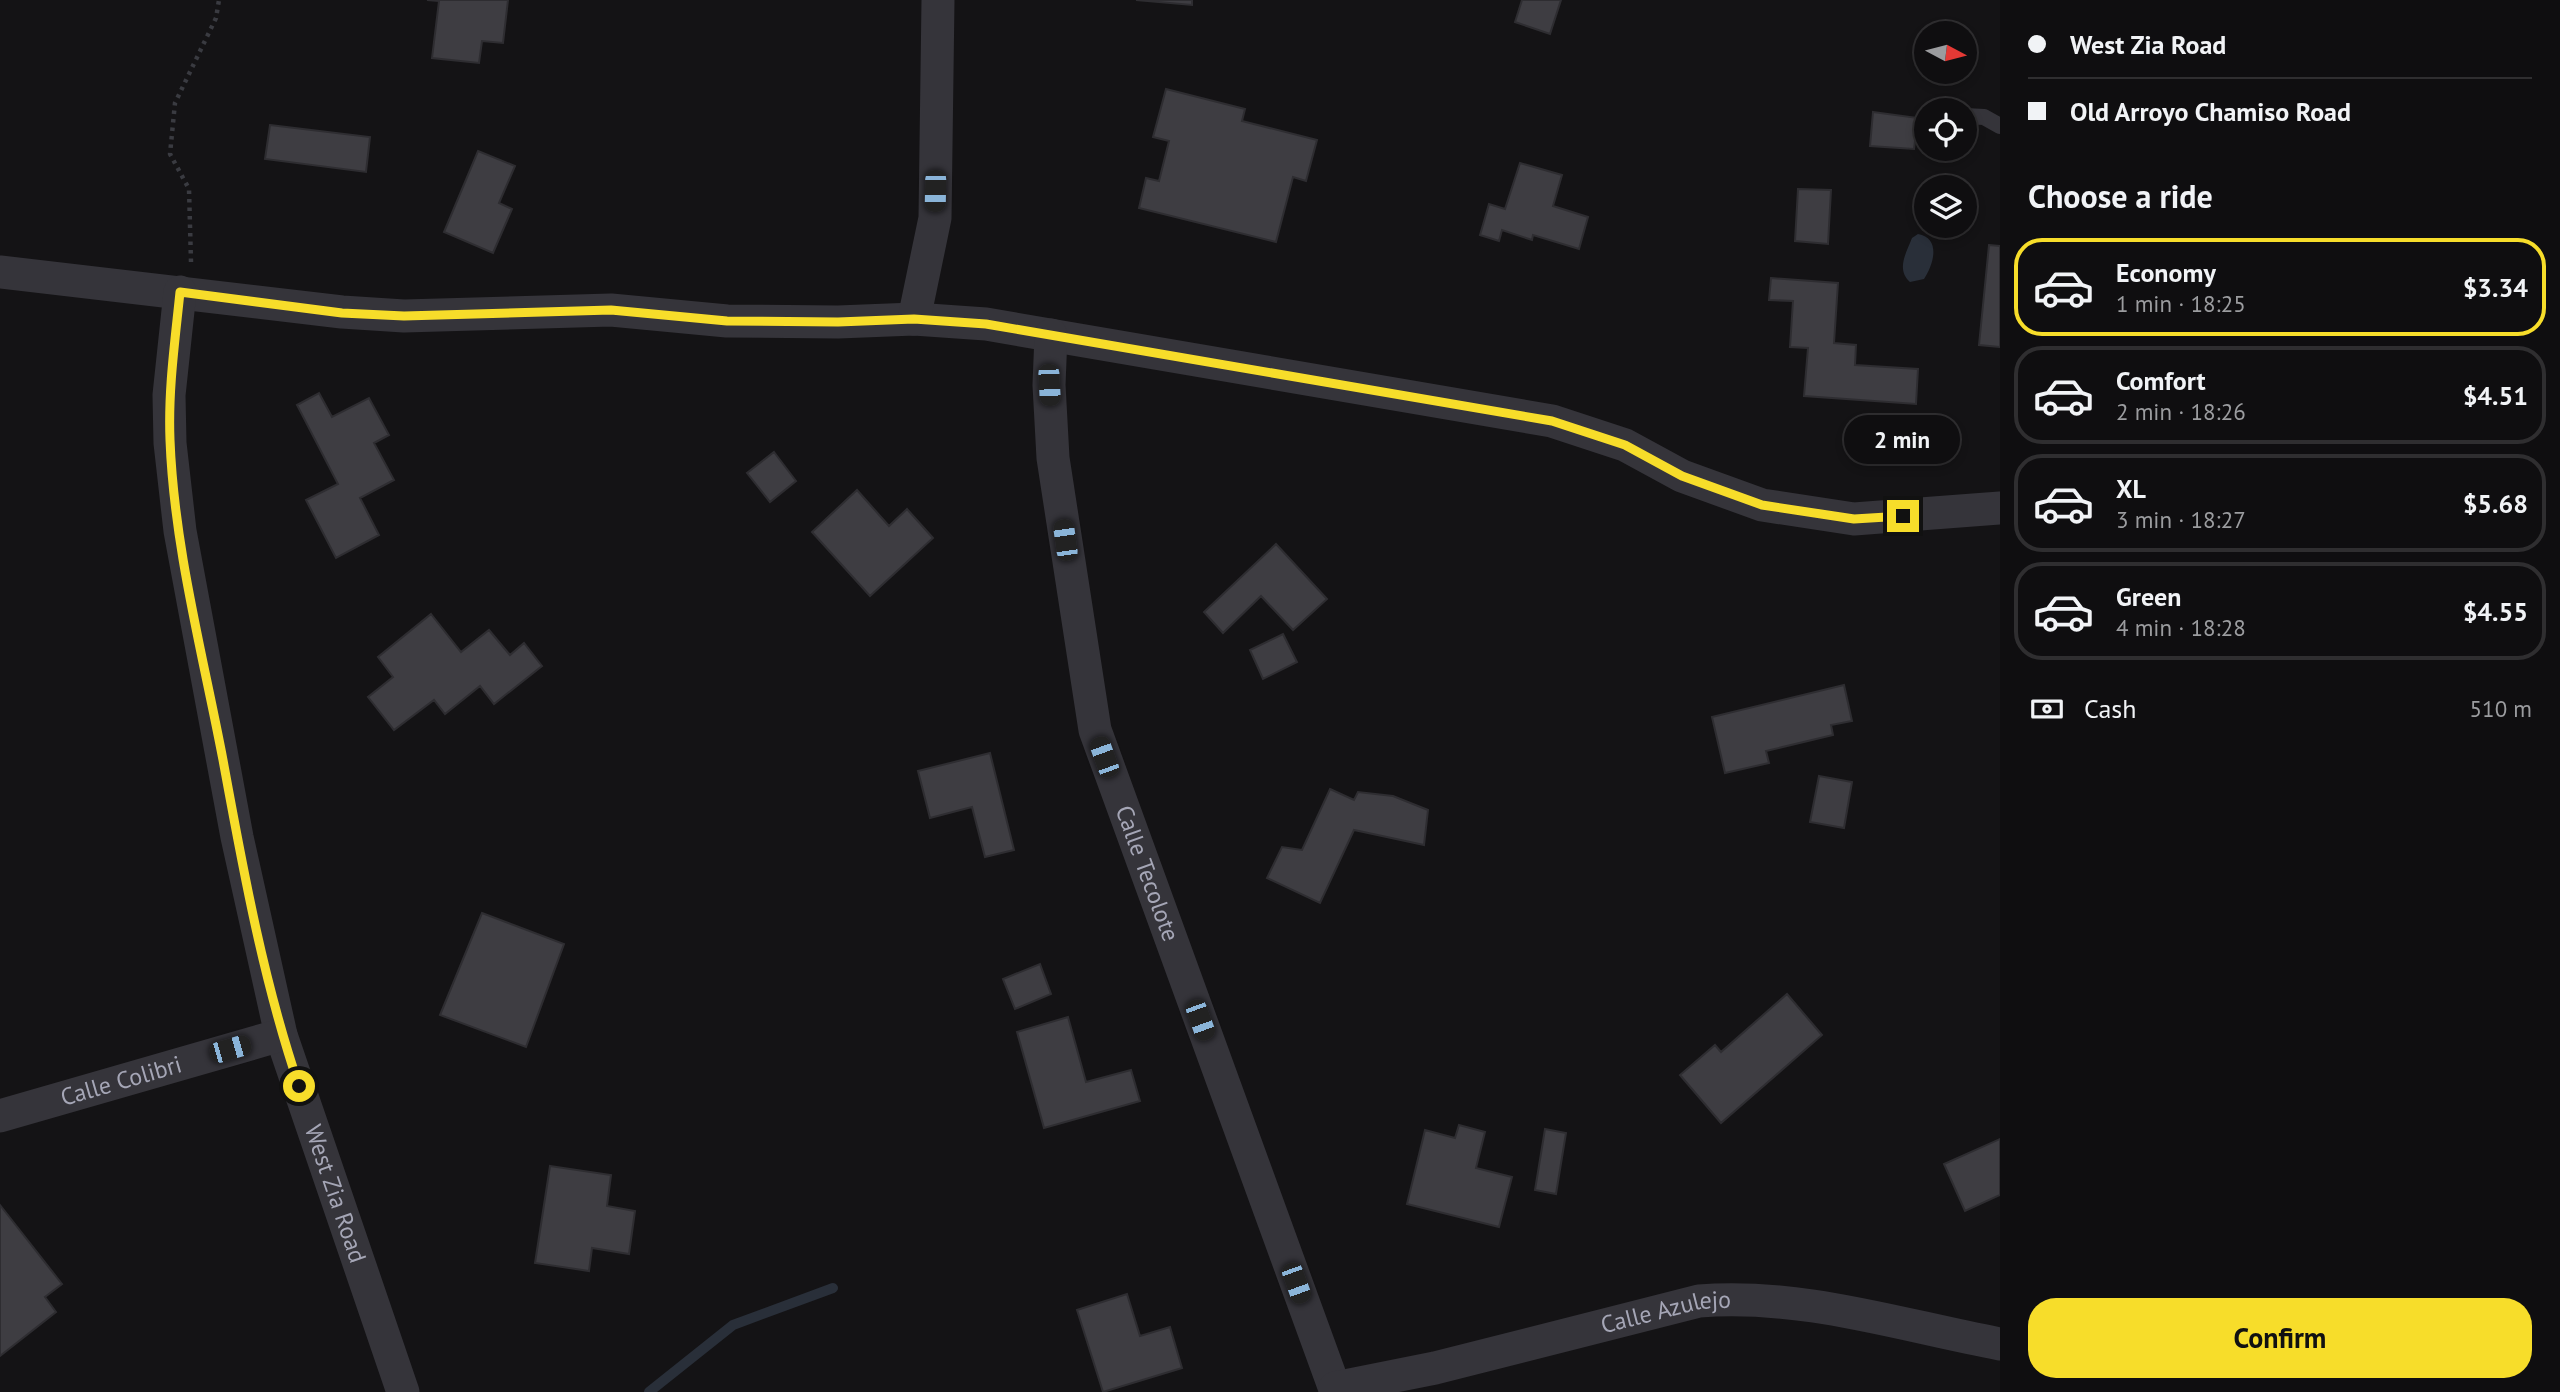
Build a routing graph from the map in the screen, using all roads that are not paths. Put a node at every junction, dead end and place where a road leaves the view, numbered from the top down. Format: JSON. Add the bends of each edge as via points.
{"nodes":[{"id":1,"x":938,"y":0,"type":"edge"},
{"id":2,"x":1977,"y":117,"type":"edge"},
{"id":3,"x":2000,"y":126,"type":"edge"},
{"id":4,"x":0,"y":272,"type":"edge"},
{"id":5,"x":186,"y":278,"type":"junction"},
{"id":6,"x":914,"y":319,"type":"junction"},
{"id":7,"x":1051,"y":335,"type":"junction"},
{"id":8,"x":2000,"y":509,"type":"edge"},
{"id":9,"x":281,"y":1035,"type":"junction"},
{"id":10,"x":0,"y":1116,"type":"edge"},
{"id":11,"x":2000,"y":1344,"type":"edge"},
{"id":12,"x":1336,"y":1390,"type":"edge"},
{"id":13,"x":403,"y":1392,"type":"edge"}],
"edges":[{"from":1,"to":6,"type":"street","via":[[934,218]]},
{"from":2,"to":3,"type":"lane"},
{"from":4,"to":5,"type":"street"},
{"from":5,"to":6,"type":"street","via":[[342,313],[404,316],[583,310],[727,321]]},
{"from":5,"to":9,"type":"street","name":"West Zia Road","via":[[169,395],[180,531],[237,837]]},
{"from":6,"to":7,"type":"street"},
{"from":7,"to":8,"type":"street","via":[[1552,421],[1625,445],[1682,476],[1762,505],[1854,519]]},
{"from":7,"to":12,"type":"street","name":"Calle Tecolote","via":[[1053,458],[1095,730]]},
{"from":9,"to":10,"type":"street","name":"Calle Colibri"},
{"from":9,"to":13,"type":"street","name":"West Zia Road"},
{"from":11,"to":12,"type":"street","name":"Calle Azulejo","via":[[1791,1301],[1699,1301]]}]}
